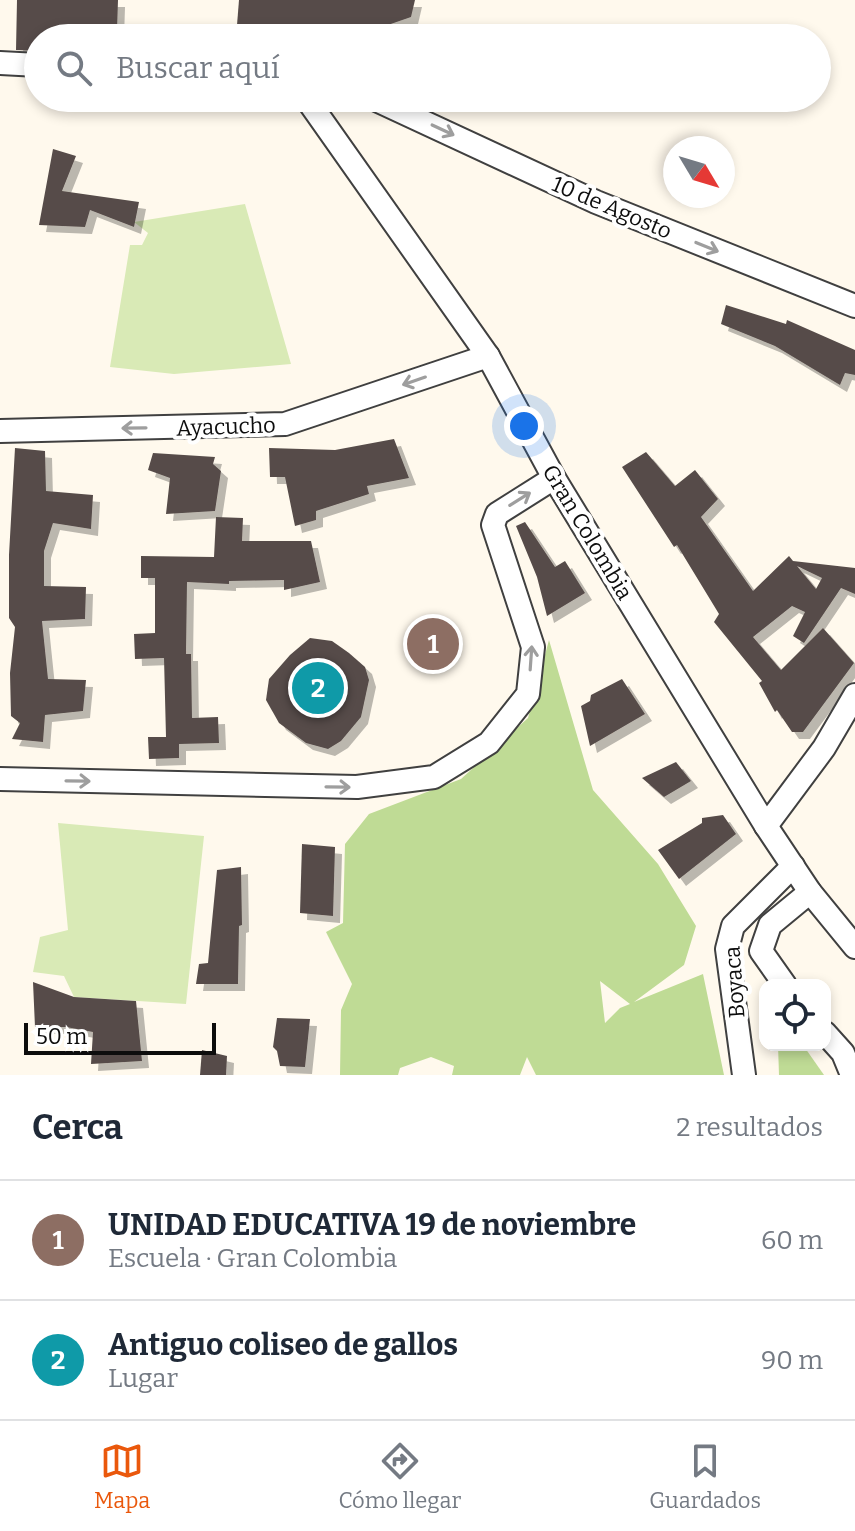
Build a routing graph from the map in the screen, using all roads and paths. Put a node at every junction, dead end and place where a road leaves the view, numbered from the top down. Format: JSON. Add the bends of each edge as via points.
{"nodes":[{"id":1,"x":0,"y":63,"type":"edge"},
{"id":2,"x":24,"y":64,"type":"edge"},
{"id":3,"x":316,"y":112,"type":"edge"},
{"id":4,"x":402,"y":112,"type":"edge"},
{"id":5,"x":855,"y":306,"type":"edge"},
{"id":6,"x":488,"y":356,"type":"junction"},
{"id":7,"x":0,"y":431,"type":"edge"},
{"id":8,"x":554,"y":478,"type":"junction"},
{"id":9,"x":855,"y":695,"type":"edge"},
{"id":10,"x":0,"y":779,"type":"edge"},
{"id":11,"x":766,"y":826,"type":"junction"},
{"id":12,"x":793,"y":866,"type":"junction"},
{"id":13,"x":810,"y":892,"type":"junction"},
{"id":14,"x":855,"y":947,"type":"edge"},
{"id":15,"x":781,"y":979,"type":"edge"},
{"id":16,"x":831,"y":1040,"type":"edge"},
{"id":17,"x":744,"y":1075,"type":"edge"},
{"id":18,"x":852,"y":1075,"type":"edge"}],
"edges":[{"from":1,"to":2,"type":"street"},
{"from":3,"to":6,"type":"street","name":"Gran Colombia"},
{"from":4,"to":5,"type":"street","name":"10 de Agosto","one_way":true,"via":[[596,202]]},
{"from":6,"to":7,"type":"street","name":"Ayacucho","one_way":true,"via":[[285,424]]},
{"from":6,"to":8,"type":"street","name":"Gran Colombia"},
{"from":10,"to":8,"type":"street","one_way":true,"via":[[357,787],[434,777],[489,743],[528,694],[533,647],[493,525],[497,514]]},
{"from":8,"to":11,"type":"street","name":"Gran Colombia"},
{"from":9,"to":11,"type":"street","via":[[824,748]]},
{"from":11,"to":12,"type":"street","name":"Gran Colombia"},
{"from":12,"to":13,"type":"street","name":"Gran Colombia"},
{"from":12,"to":17,"type":"street","name":"Boyaca","via":[[733,926],[727,949]]},
{"from":13,"to":14,"type":"street","name":"Gran Colombia"},
{"from":13,"to":15,"type":"street","via":[[770,925],[761,951]]},
{"from":16,"to":18,"type":"street"}]}
